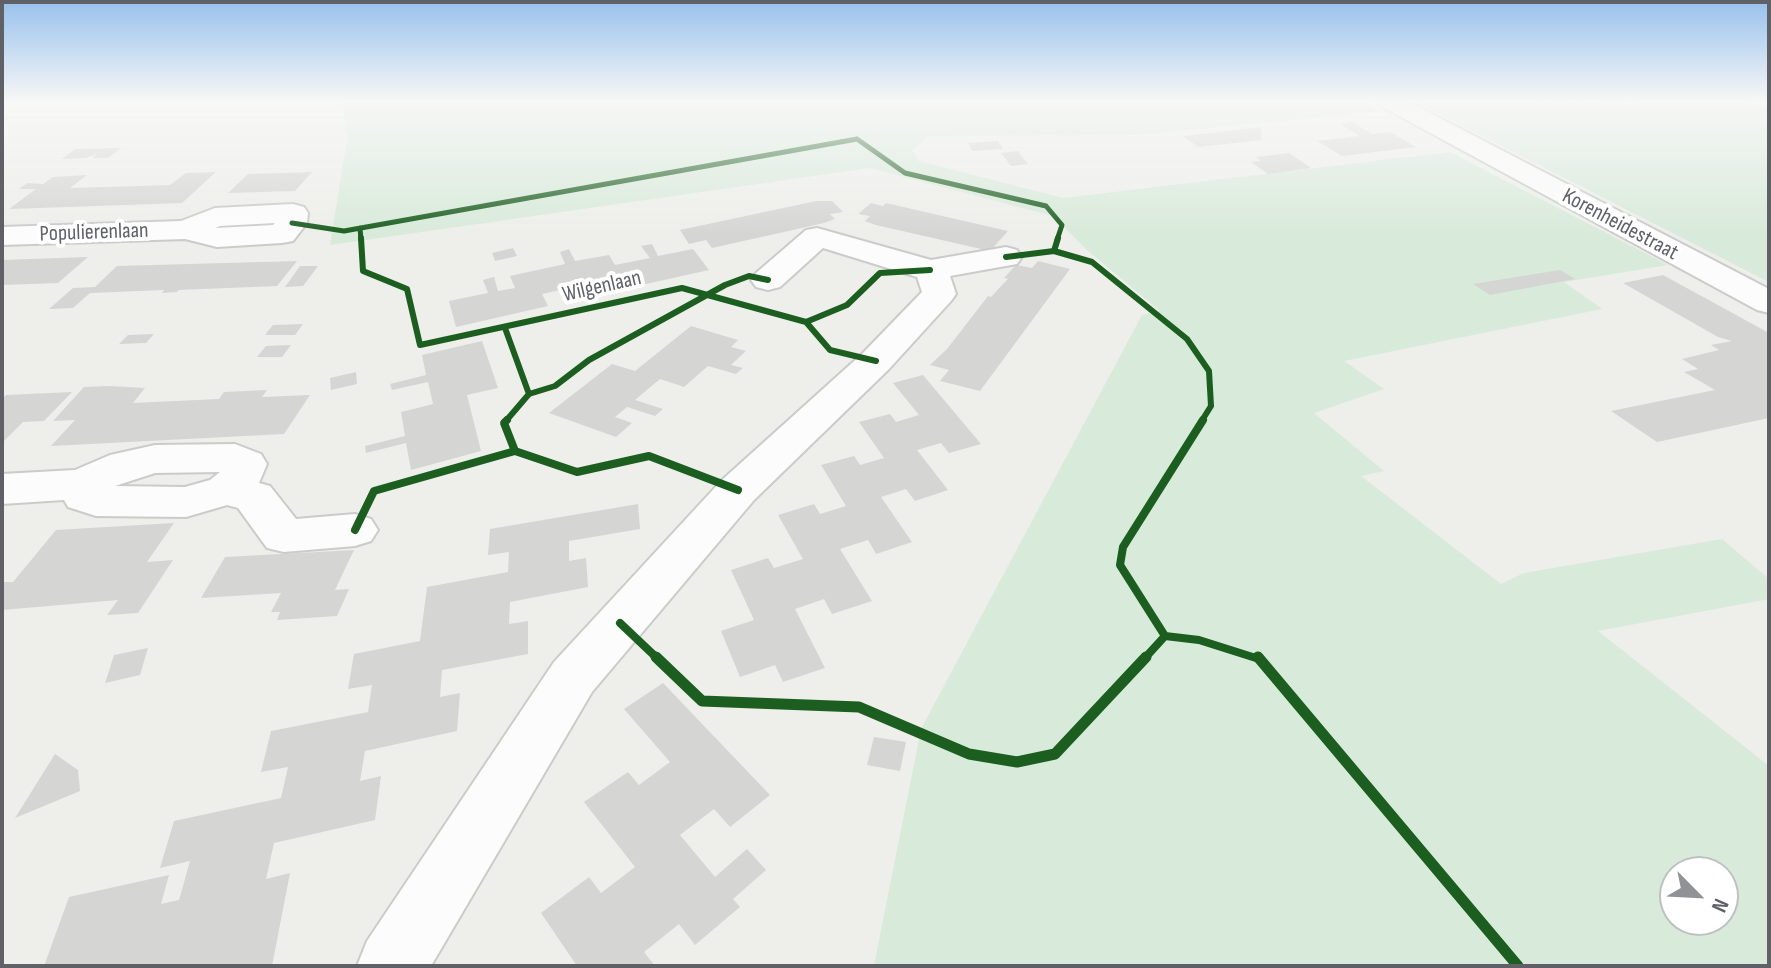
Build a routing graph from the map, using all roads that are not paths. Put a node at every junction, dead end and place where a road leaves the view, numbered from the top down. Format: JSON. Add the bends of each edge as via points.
{"nodes":[{"id":1,"x":1472,"y":145,"type":"edge"},
{"id":2,"x":186,"y":230,"type":"dead end"},
{"id":3,"x":2,"y":236,"type":"edge"},
{"id":4,"x":1006,"y":257,"type":"dead end"},
{"id":5,"x":930,"y":270,"type":"junction"},
{"id":6,"x":768,"y":280,"type":"dead end"},
{"id":7,"x":1769,"y":303,"type":"edge"},
{"id":8,"x":2,"y":489,"type":"edge"},
{"id":9,"x":355,"y":530,"type":"dead end"},
{"id":10,"x":392,"y":966,"type":"edge"}],
"edges":[{"from":1,"to":7,"type":"street","name":"Korenheidestraat"},
{"from":2,"to":3,"type":"street","name":"Populierenlaan"},
{"from":4,"to":5,"type":"street"},
{"from":5,"to":6,"type":"street","via":[[817,237]]},
{"from":5,"to":10,"type":"street","via":[[939,294],[738,490],[573,677]]},
{"from":8,"to":9,"type":"street","via":[[82,484],[84,496],[123,503],[186,502],[226,490],[254,497],[284,536]]}]}
